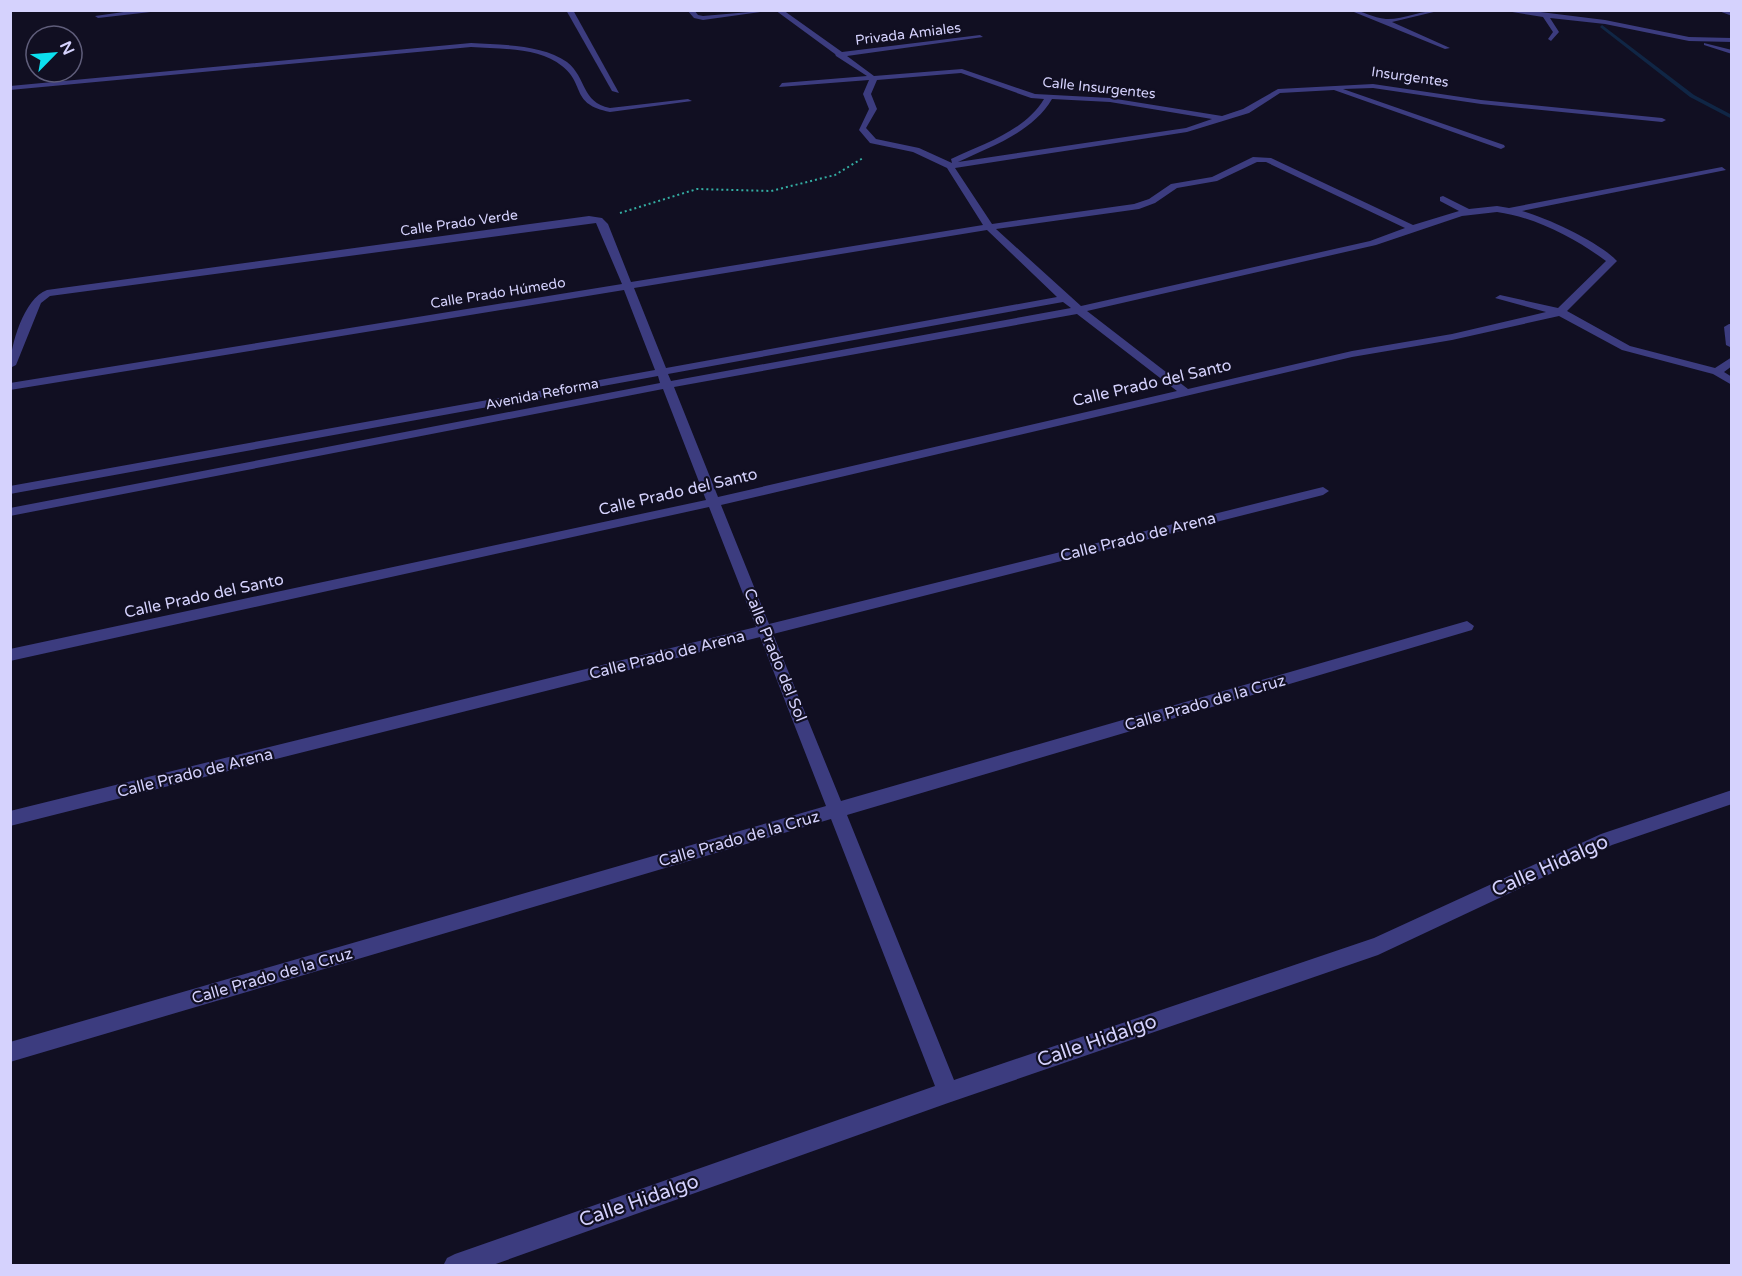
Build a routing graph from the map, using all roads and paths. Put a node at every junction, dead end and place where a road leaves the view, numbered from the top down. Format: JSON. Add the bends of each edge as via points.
{"nodes":[{"id":1,"x":165,"y":10,"type":"edge"},
{"id":2,"x":569,"y":10,"type":"edge"},
{"id":3,"x":690,"y":10,"type":"edge"},
{"id":4,"x":771,"y":10,"type":"edge"},
{"id":5,"x":778,"y":10,"type":"edge"},
{"id":6,"x":1352,"y":10,"type":"edge"},
{"id":7,"x":1418,"y":10,"type":"edge"},
{"id":8,"x":1439,"y":10,"type":"edge"},
{"id":9,"x":1503,"y":10,"type":"edge"},
{"id":10,"x":1721,"y":10,"type":"edge"},
{"id":11,"x":1427,"y":13,"type":"junction"},
{"id":12,"x":1731,"y":14,"type":"edge"},
{"id":13,"x":98,"y":16,"type":"dead end"},
{"id":14,"x":1546,"y":16,"type":"junction"},
{"id":15,"x":1385,"y":21,"type":"junction"},
{"id":16,"x":980,"y":37,"type":"dead end"},
{"id":17,"x":1551,"y":39,"type":"dead end"},
{"id":18,"x":1689,"y":39,"type":"junction"},
{"id":19,"x":1731,"y":40,"type":"edge"},
{"id":20,"x":1447,"y":48,"type":"dead end"},
{"id":21,"x":1731,"y":52,"type":"edge"},
{"id":22,"x":838,"y":56,"type":"junction"},
{"id":23,"x":871,"y":76,"type":"junction"},
{"id":24,"x":782,"y":85,"type":"dead end"},
{"id":25,"x":10,"y":88,"type":"edge"},
{"id":26,"x":1332,"y":88,"type":"junction"},
{"id":27,"x":616,"y":91,"type":"dead end"},
{"id":28,"x":1049,"y":97,"type":"junction"},
{"id":29,"x":688,"y":101,"type":"dead end"},
{"id":30,"x":1220,"y":118,"type":"junction"},
{"id":31,"x":1662,"y":120,"type":"dead end"},
{"id":32,"x":1501,"y":147,"type":"dead end"},
{"id":33,"x":866,"y":157,"type":"dead end"},
{"id":34,"x":949,"y":165,"type":"junction"},
{"id":35,"x":1722,"y":170,"type":"dead end"},
{"id":36,"x":1443,"y":199,"type":"dead end"},
{"id":37,"x":1509,"y":210,"type":"junction"},
{"id":38,"x":1467,"y":212,"type":"junction"},
{"id":39,"x":599,"y":220,"type":"junction"},
{"id":40,"x":1411,"y":227,"type":"junction"},
{"id":41,"x":989,"y":228,"type":"junction"},
{"id":42,"x":629,"y":288,"type":"junction"},
{"id":43,"x":1500,"y":298,"type":"dead end"},
{"id":44,"x":1065,"y":299,"type":"junction"},
{"id":45,"x":1079,"y":310,"type":"junction"},
{"id":46,"x":1560,"y":312,"type":"junction"},
{"id":47,"x":1729,"y":327,"type":"dead end"},
{"id":48,"x":1731,"y":345,"type":"edge"},
{"id":49,"x":1731,"y":360,"type":"edge"},
{"id":50,"x":10,"y":366,"type":"edge"},
{"id":51,"x":662,"y":370,"type":"junction"},
{"id":52,"x":1717,"y":372,"type":"junction"},
{"id":53,"x":1731,"y":381,"type":"edge"},
{"id":54,"x":668,"y":385,"type":"junction"},
{"id":55,"x":10,"y":387,"type":"edge"},
{"id":56,"x":1185,"y":392,"type":"junction"},
{"id":57,"x":10,"y":490,"type":"edge"},
{"id":58,"x":1323,"y":491,"type":"dead end"},
{"id":59,"x":714,"y":502,"type":"junction"},
{"id":60,"x":10,"y":512,"type":"edge"},
{"id":61,"x":1467,"y":626,"type":"dead end"},
{"id":62,"x":765,"y":631,"type":"junction"},
{"id":63,"x":10,"y":654,"type":"edge"},
{"id":64,"x":1731,"y":796,"type":"edge"},
{"id":65,"x":836,"y":811,"type":"junction"},
{"id":66,"x":10,"y":819,"type":"edge"},
{"id":67,"x":10,"y":1052,"type":"edge"},
{"id":68,"x":948,"y":1092,"type":"junction"},
{"id":69,"x":455,"y":1266,"type":"edge"}],
"edges":[{"from":1,"to":13,"type":"street"},
{"from":2,"to":27,"type":"street"},
{"from":3,"to":4,"type":"street","via":[[703,18]]},
{"from":5,"to":22,"type":"street"},
{"from":6,"to":15,"type":"street"},
{"from":7,"to":11,"type":"street"},
{"from":8,"to":11,"type":"street"},
{"from":9,"to":14,"type":"street"},
{"from":10,"to":12,"type":"street"},
{"from":11,"to":15,"type":"street"},
{"from":14,"to":17,"type":"street","via":[[1556,32]]},
{"from":14,"to":18,"type":"street","via":[[1615,23]]},
{"from":15,"to":20,"type":"street"},
{"from":16,"to":22,"type":"street","name":"Privada Amiales"},
{"from":18,"to":19,"type":"street"},
{"from":18,"to":21,"type":"street"},
{"from":22,"to":23,"type":"street"},
{"from":23,"to":24,"type":"street","name":"Calle Insurgentes"},
{"from":23,"to":28,"type":"street","name":"Calle Insurgentes","via":[[962,71],[1034,96]]},
{"from":23,"to":34,"type":"street","via":[[867,94],[873,109],[862,128],[873,141],[915,150]]},
{"from":25,"to":29,"type":"street","via":[[471,45],[558,60],[569,67],[590,105],[598,109]]},
{"from":26,"to":30,"type":"street","via":[[1278,91],[1251,109]]},
{"from":26,"to":31,"type":"street","name":"Insurgentes","via":[[1373,86],[1481,102]]},
{"from":26,"to":32,"type":"street","name":"Insurgentes"},
{"from":28,"to":30,"type":"street","name":"Calle Insurgentes","via":[[1110,100]]},
{"from":28,"to":34,"type":"street","via":[[1044,110],[1028,122]]},
{"from":30,"to":34,"type":"street","via":[[1187,130]]},
{"from":33,"to":39,"type":"path","via":[[835,174],[771,191],[698,189]]},
{"from":34,"to":41,"type":"street"},
{"from":35,"to":37,"type":"street","name":"Avenida Reforma"},
{"from":36,"to":38,"type":"street"},
{"from":37,"to":38,"type":"street","name":"Avenida Reforma"},
{"from":37,"to":46,"type":"street","via":[[1563,231],[1612,261]]},
{"from":38,"to":40,"type":"street","name":"Avenida Reforma"},
{"from":39,"to":42,"type":"street","name":"Calle Prado del Sol"},
{"from":39,"to":50,"type":"street","name":"Calle Prado Verde","via":[[47,293],[36,302]]},
{"from":40,"to":41,"type":"street","name":"Calle Prado Húmedo","via":[[1262,159],[1219,178],[1174,186],[1136,207]]},
{"from":40,"to":45,"type":"street","name":"Avenida Reforma","via":[[1373,243]]},
{"from":41,"to":42,"type":"street","name":"Calle Prado Húmedo"},
{"from":41,"to":44,"type":"street"},
{"from":42,"to":51,"type":"street","name":"Calle Prado del Sol"},
{"from":42,"to":55,"type":"street","name":"Calle Prado Húmedo"},
{"from":43,"to":46,"type":"street"},
{"from":44,"to":45,"type":"street"},
{"from":44,"to":51,"type":"street","name":"Avenida Reforma"},
{"from":45,"to":54,"type":"street","name":"Avenida Reforma"},
{"from":45,"to":56,"type":"street"},
{"from":46,"to":52,"type":"street","via":[[1626,348]]},
{"from":46,"to":56,"type":"street","name":"Calle Prado del Santo"},
{"from":47,"to":48,"type":"street"},
{"from":49,"to":52,"type":"street"},
{"from":51,"to":54,"type":"street","name":"Calle Prado del Sol"},
{"from":51,"to":57,"type":"street","name":"Avenida Reforma"},
{"from":52,"to":53,"type":"street"},
{"from":54,"to":59,"type":"street","name":"Calle Prado del Sol"},
{"from":54,"to":60,"type":"street","name":"Avenida Reforma"},
{"from":56,"to":59,"type":"street","name":"Calle Prado del Santo"},
{"from":58,"to":62,"type":"street","name":"Calle Prado de Arena"},
{"from":59,"to":62,"type":"street","name":"Calle Prado del Sol"},
{"from":59,"to":63,"type":"street","name":"Calle Prado del Santo"},
{"from":61,"to":65,"type":"street","name":"Calle Prado de la Cruz"},
{"from":62,"to":65,"type":"street","name":"Calle Prado del Sol"},
{"from":62,"to":66,"type":"street","name":"Calle Prado de Arena"},
{"from":64,"to":68,"type":"street","name":"Calle Hidalgo","via":[[1607,839],[1378,946]]},
{"from":65,"to":67,"type":"street","name":"Calle Prado de la Cruz"},
{"from":65,"to":68,"type":"street","name":"Calle Prado del Sol"},
{"from":68,"to":69,"type":"street","name":"Calle Hidalgo"}]}
